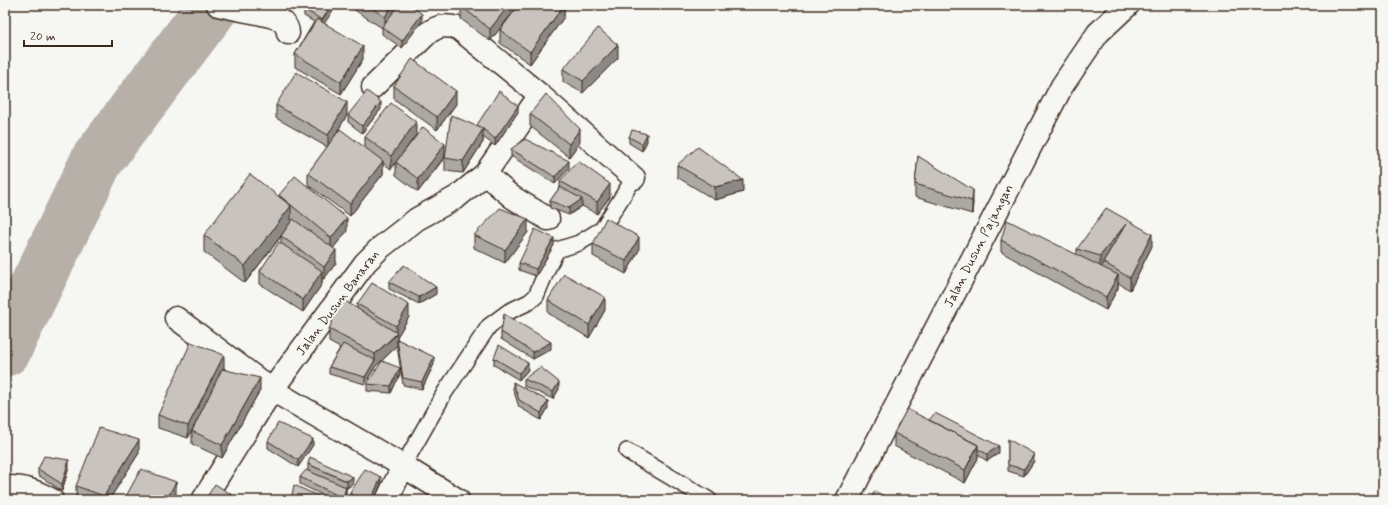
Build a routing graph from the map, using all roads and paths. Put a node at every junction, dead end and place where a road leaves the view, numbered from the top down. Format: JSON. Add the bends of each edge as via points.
{"nodes":[{"id":1,"x":218,"y":5,"type":"edge"},
{"id":2,"x":1128,"y":5,"type":"edge"},
{"id":3,"x":288,"y":33,"type":"dead end"},
{"id":4,"x":373,"y":87,"type":"dead end"},
{"id":5,"x":540,"y":95,"type":"junction"},
{"id":6,"x":485,"y":174,"type":"junction"},
{"id":7,"x":634,"y":178,"type":"joint"},
{"id":8,"x":548,"y":219,"type":"dead end"},
{"id":9,"x":176,"y":318,"type":"dead end"},
{"id":10,"x":272,"y":390,"type":"junction"},
{"id":11,"x":627,"y":451,"type":"dead end"},
{"id":12,"x":403,"y":466,"type":"junction"},
{"id":13,"x":5,"y":487,"type":"edge"},
{"id":14,"x":52,"y":500,"type":"edge"},
{"id":15,"x":203,"y":500,"type":"edge"},
{"id":16,"x":387,"y":500,"type":"edge"},
{"id":17,"x":458,"y":500,"type":"edge"},
{"id":18,"x":709,"y":500,"type":"edge"},
{"id":19,"x":847,"y":500,"type":"edge"}],
"edges":[{"from":1,"to":3,"type":"street","via":[[272,16],[283,22]]},
{"from":2,"to":19,"type":"street","name":"Jalan Dusun Pajangan","via":[[1098,33],[1062,86]]},
{"from":4,"to":5,"type":"street","via":[[428,33],[446,25],[458,28]]},
{"from":5,"to":6,"type":"street","name":"Jalan Dusun Banaran"},
{"from":5,"to":7,"type":"street"},
{"from":6,"to":8,"type":"street","via":[[512,196]]},
{"from":6,"to":10,"type":"street","name":"Jalan Dusun Banaran","via":[[457,197],[417,219],[365,263]]},
{"from":7,"to":12,"type":"lane","via":[[602,229],[579,243],[558,250],[546,270],[536,296],[489,326],[446,392]]},
{"from":9,"to":10,"type":"street"},
{"from":10,"to":12,"type":"street"},
{"from":10,"to":15,"type":"street","name":"Jalan Dusun Banaran"},
{"from":11,"to":18,"type":"lane"},
{"from":12,"to":16,"type":"street"},
{"from":12,"to":17,"type":"street"},
{"from":13,"to":14,"type":"street","via":[[17,486],[33,490]]}]}
